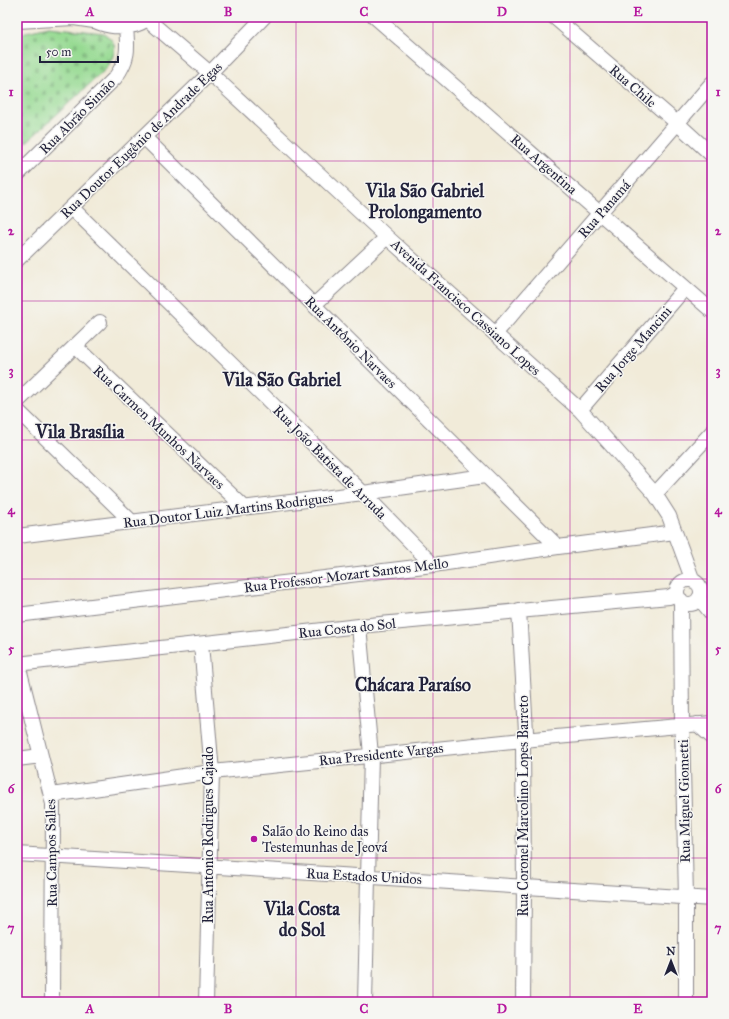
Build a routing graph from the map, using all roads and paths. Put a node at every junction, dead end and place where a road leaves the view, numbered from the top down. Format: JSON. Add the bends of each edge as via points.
{"nodes":[{"id":1,"x":23,"y":17,"type":"edge"},
{"id":2,"x":264,"y":17,"type":"edge"},
{"id":3,"x":375,"y":17,"type":"edge"},
{"id":4,"x":554,"y":17,"type":"edge"},
{"id":5,"x":148,"y":18,"type":"edge"},
{"id":6,"x":92,"y":19,"type":"edge"},
{"id":7,"x":17,"y":20,"type":"edge"},
{"id":8,"x":126,"y":27,"type":"junction"},
{"id":9,"x":210,"y":73,"type":"junction"},
{"id":10,"x":712,"y":83,"type":"edge"},
{"id":11,"x":677,"y":123,"type":"junction"},
{"id":12,"x":144,"y":137,"type":"junction"},
{"id":13,"x":712,"y":155,"type":"edge"},
{"id":14,"x":17,"y":175,"type":"edge"},
{"id":15,"x":72,"y":208,"type":"junction"},
{"id":16,"x":600,"y":213,"type":"junction"},
{"id":17,"x":388,"y":237,"type":"junction"},
{"id":18,"x":17,"y":260,"type":"edge"},
{"id":19,"x":685,"y":288,"type":"junction"},
{"id":20,"x":314,"y":305,"type":"junction"},
{"id":21,"x":712,"y":311,"type":"edge"},
{"id":22,"x":100,"y":322,"type":"dead end"},
{"id":23,"x":495,"y":334,"type":"junction"},
{"id":24,"x":75,"y":346,"type":"junction"},
{"id":25,"x":17,"y":402,"type":"edge"},
{"id":26,"x":17,"y":410,"type":"edge"},
{"id":27,"x":580,"y":410,"type":"junction"},
{"id":28,"x":712,"y":432,"type":"edge"},
{"id":29,"x":485,"y":476,"type":"junction"},
{"id":30,"x":363,"y":493,"type":"junction"},
{"id":31,"x":655,"y":494,"type":"junction"},
{"id":32,"x":244,"y":507,"type":"junction"},
{"id":33,"x":132,"y":522,"type":"junction"},
{"id":34,"x":675,"y":532,"type":"junction"},
{"id":35,"x":17,"y":536,"type":"edge"},
{"id":36,"x":558,"y":547,"type":"junction"},
{"id":37,"x":681,"y":550,"type":"junction"},
{"id":38,"x":433,"y":565,"type":"junction"},
{"id":39,"x":693,"y":581,"type":"junction"},
{"id":40,"x":679,"y":593,"type":"junction"},
{"id":41,"x":699,"y":598,"type":"junction"},
{"id":42,"x":519,"y":610,"type":"junction"},
{"id":43,"x":712,"y":614,"type":"edge"},
{"id":44,"x":17,"y":615,"type":"edge"},
{"id":45,"x":359,"y":626,"type":"junction"},
{"id":46,"x":200,"y":644,"type":"junction"},
{"id":47,"x":17,"y":660,"type":"edge"},
{"id":48,"x":17,"y":664,"type":"edge"},
{"id":49,"x":712,"y":723,"type":"edge"},
{"id":50,"x":697,"y":724,"type":"junction"},
{"id":51,"x":682,"y":725,"type":"junction"},
{"id":52,"x":712,"y":737,"type":"edge"},
{"id":53,"x":523,"y":740,"type":"junction"},
{"id":54,"x":371,"y":755,"type":"junction"},
{"id":55,"x":41,"y":756,"type":"junction"},
{"id":56,"x":17,"y":759,"type":"edge"},
{"id":57,"x":212,"y":772,"type":"junction"},
{"id":58,"x":51,"y":795,"type":"junction"},
{"id":59,"x":17,"y":854,"type":"edge"},
{"id":60,"x":54,"y":856,"type":"junction"},
{"id":61,"x":209,"y":867,"type":"junction"},
{"id":62,"x":369,"y":877,"type":"junction"},
{"id":63,"x":524,"y":886,"type":"junction"},
{"id":64,"x":686,"y":897,"type":"junction"},
{"id":65,"x":712,"y":899,"type":"edge"},
{"id":66,"x":52,"y":1002,"type":"edge"},
{"id":67,"x":206,"y":1002,"type":"edge"},
{"id":68,"x":366,"y":1002,"type":"edge"},
{"id":69,"x":523,"y":1002,"type":"edge"},
{"id":70,"x":686,"y":1002,"type":"edge"}],
"edges":[{"from":1,"to":7,"type":"street"},
{"from":2,"to":9,"type":"street","name":"Rua Doutor Eugênio de Andrade Egas"},
{"from":3,"to":16,"type":"street","name":"Rua Argentina"},
{"from":4,"to":11,"type":"street","name":"Rua Chile"},
{"from":5,"to":8,"type":"street"},
{"from":5,"to":9,"type":"street","name":"Avenida Francisco Cassiano Lopes"},
{"from":6,"to":7,"type":"street"},
{"from":6,"to":8,"type":"street","via":[[106,25]]},
{"from":8,"to":14,"type":"street","name":"Rua Abrão Simão","via":[[127,55],[123,67],[115,78]]},
{"from":9,"to":12,"type":"street","name":"Rua Doutor Eugênio de Andrade Egas"},
{"from":9,"to":17,"type":"street","name":"Avenida Francisco Cassiano Lopes"},
{"from":10,"to":11,"type":"street","name":"Rua Panamá"},
{"from":11,"to":13,"type":"street","name":"Rua Chile"},
{"from":11,"to":16,"type":"street","name":"Rua Panamá"},
{"from":12,"to":15,"type":"street","name":"Rua Doutor Eugênio de Andrade Egas"},
{"from":12,"to":20,"type":"street","name":"Rua Antônio Narvaes"},
{"from":15,"to":18,"type":"street","name":"Rua Doutor Eugênio de Andrade Egas"},
{"from":15,"to":30,"type":"street","name":"Rua João Batista de Arruda"},
{"from":16,"to":19,"type":"street","name":"Rua Argentina"},
{"from":16,"to":23,"type":"street","name":"Rua Panamá"},
{"from":17,"to":20,"type":"street"},
{"from":17,"to":23,"type":"street","name":"Avenida Francisco Cassiano Lopes"},
{"from":19,"to":21,"type":"street","name":"Rua Argentina"},
{"from":19,"to":27,"type":"street","name":"Rua Jorge Mancini"},
{"from":20,"to":29,"type":"street","name":"Rua Antônio Narvaes"},
{"from":22,"to":24,"type":"street"},
{"from":23,"to":27,"type":"street","name":"Avenida Francisco Cassiano Lopes"},
{"from":24,"to":25,"type":"street"},
{"from":24,"to":32,"type":"street","name":"Rua Carmen Munhos Narvaes"},
{"from":26,"to":33,"type":"street"},
{"from":27,"to":31,"type":"street","name":"Avenida Francisco Cassiano Lopes"},
{"from":28,"to":31,"type":"street"},
{"from":29,"to":30,"type":"street","name":"Rua Doutor Luiz Martins Rodrigues"},
{"from":29,"to":36,"type":"street","name":"Rua Antônio Narvaes"},
{"from":30,"to":32,"type":"street","name":"Rua Doutor Luiz Martins Rodrigues"},
{"from":30,"to":38,"type":"street","name":"Rua João Batista de Arruda"},
{"from":31,"to":34,"type":"street","name":"Avenida Francisco Cassiano Lopes","via":[[669,516]]},
{"from":32,"to":33,"type":"street","name":"Rua Doutor Luiz Martins Rodrigues"},
{"from":33,"to":35,"type":"street","name":"Rua Doutor Luiz Martins Rodrigues"},
{"from":34,"to":36,"type":"street","name":"Rua Professor Mozart Santos Mello"},
{"from":34,"to":37,"type":"street","name":"Rua Miguel Giometti"},
{"from":36,"to":38,"type":"street","name":"Rua Professor Mozart Santos Mello"},
{"from":37,"to":39,"type":"street","name":"Rua Miguel Giometti"},
{"from":37,"to":40,"type":"street","name":"Rua Miguel Giometti"},
{"from":38,"to":44,"type":"street","name":"Rua Professor Mozart Santos Mello"},
{"from":39,"to":40,"type":"street","via":[[685,581]]},
{"from":39,"to":41,"type":"street","via":[[700,590]]},
{"from":40,"to":41,"type":"street","via":[[688,604]]},
{"from":40,"to":42,"type":"street","name":"Rua Costa do Sol","via":[[669,597]]},
{"from":40,"to":51,"type":"street","name":"Rua Miguel Giometti"},
{"from":41,"to":43,"type":"street"},
{"from":42,"to":45,"type":"street","name":"Rua Costa do Sol"},
{"from":42,"to":53,"type":"street","name":"Rua Coronel Marcolino Lopes Barreto","via":[[526,732]]},
{"from":45,"to":46,"type":"street","name":"Rua Costa do Sol"},
{"from":45,"to":54,"type":"street"},
{"from":46,"to":48,"type":"street","name":"Rua Costa do Sol"},
{"from":46,"to":57,"type":"street","name":"Rua Antonio Rodrigues Cajado"},
{"from":47,"to":48,"type":"street","name":"Rua Campos Salles"},
{"from":48,"to":55,"type":"street","name":"Rua Campos Salles"},
{"from":49,"to":50,"type":"street","name":"Rua Presidente Vargas"},
{"from":50,"to":51,"type":"street","name":"Rua Presidente Vargas"},
{"from":50,"to":52,"type":"street"},
{"from":51,"to":53,"type":"street","name":"Rua Presidente Vargas"},
{"from":51,"to":64,"type":"street","name":"Rua Miguel Giometti"},
{"from":53,"to":54,"type":"street","name":"Rua Presidente Vargas"},
{"from":53,"to":63,"type":"street","name":"Rua Coronel Marcolino Lopes Barreto"},
{"from":54,"to":57,"type":"street","name":"Rua Presidente Vargas"},
{"from":54,"to":62,"type":"street"},
{"from":55,"to":56,"type":"street"},
{"from":55,"to":58,"type":"street","name":"Rua Campos Salles"},
{"from":57,"to":58,"type":"street","name":"Rua Presidente Vargas"},
{"from":57,"to":61,"type":"street","name":"Rua Antonio Rodrigues Cajado"},
{"from":58,"to":60,"type":"street","name":"Rua Campos Salles"},
{"from":59,"to":60,"type":"street","name":"Rua Estados Unidos"},
{"from":60,"to":61,"type":"street","name":"Rua Estados Unidos"},
{"from":60,"to":66,"type":"street","name":"Rua Campos Salles"},
{"from":61,"to":62,"type":"street","name":"Rua Estados Unidos"},
{"from":61,"to":67,"type":"street","name":"Rua Antonio Rodrigues Cajado"},
{"from":62,"to":63,"type":"street","name":"Rua Estados Unidos"},
{"from":62,"to":68,"type":"street"},
{"from":63,"to":64,"type":"street","name":"Rua Estados Unidos"},
{"from":63,"to":69,"type":"street","name":"Rua Coronel Marcolino Lopes Barreto"},
{"from":64,"to":65,"type":"street","name":"Rua Estados Unidos"},
{"from":64,"to":70,"type":"street","name":"Rua Miguel Giometti"}]}
